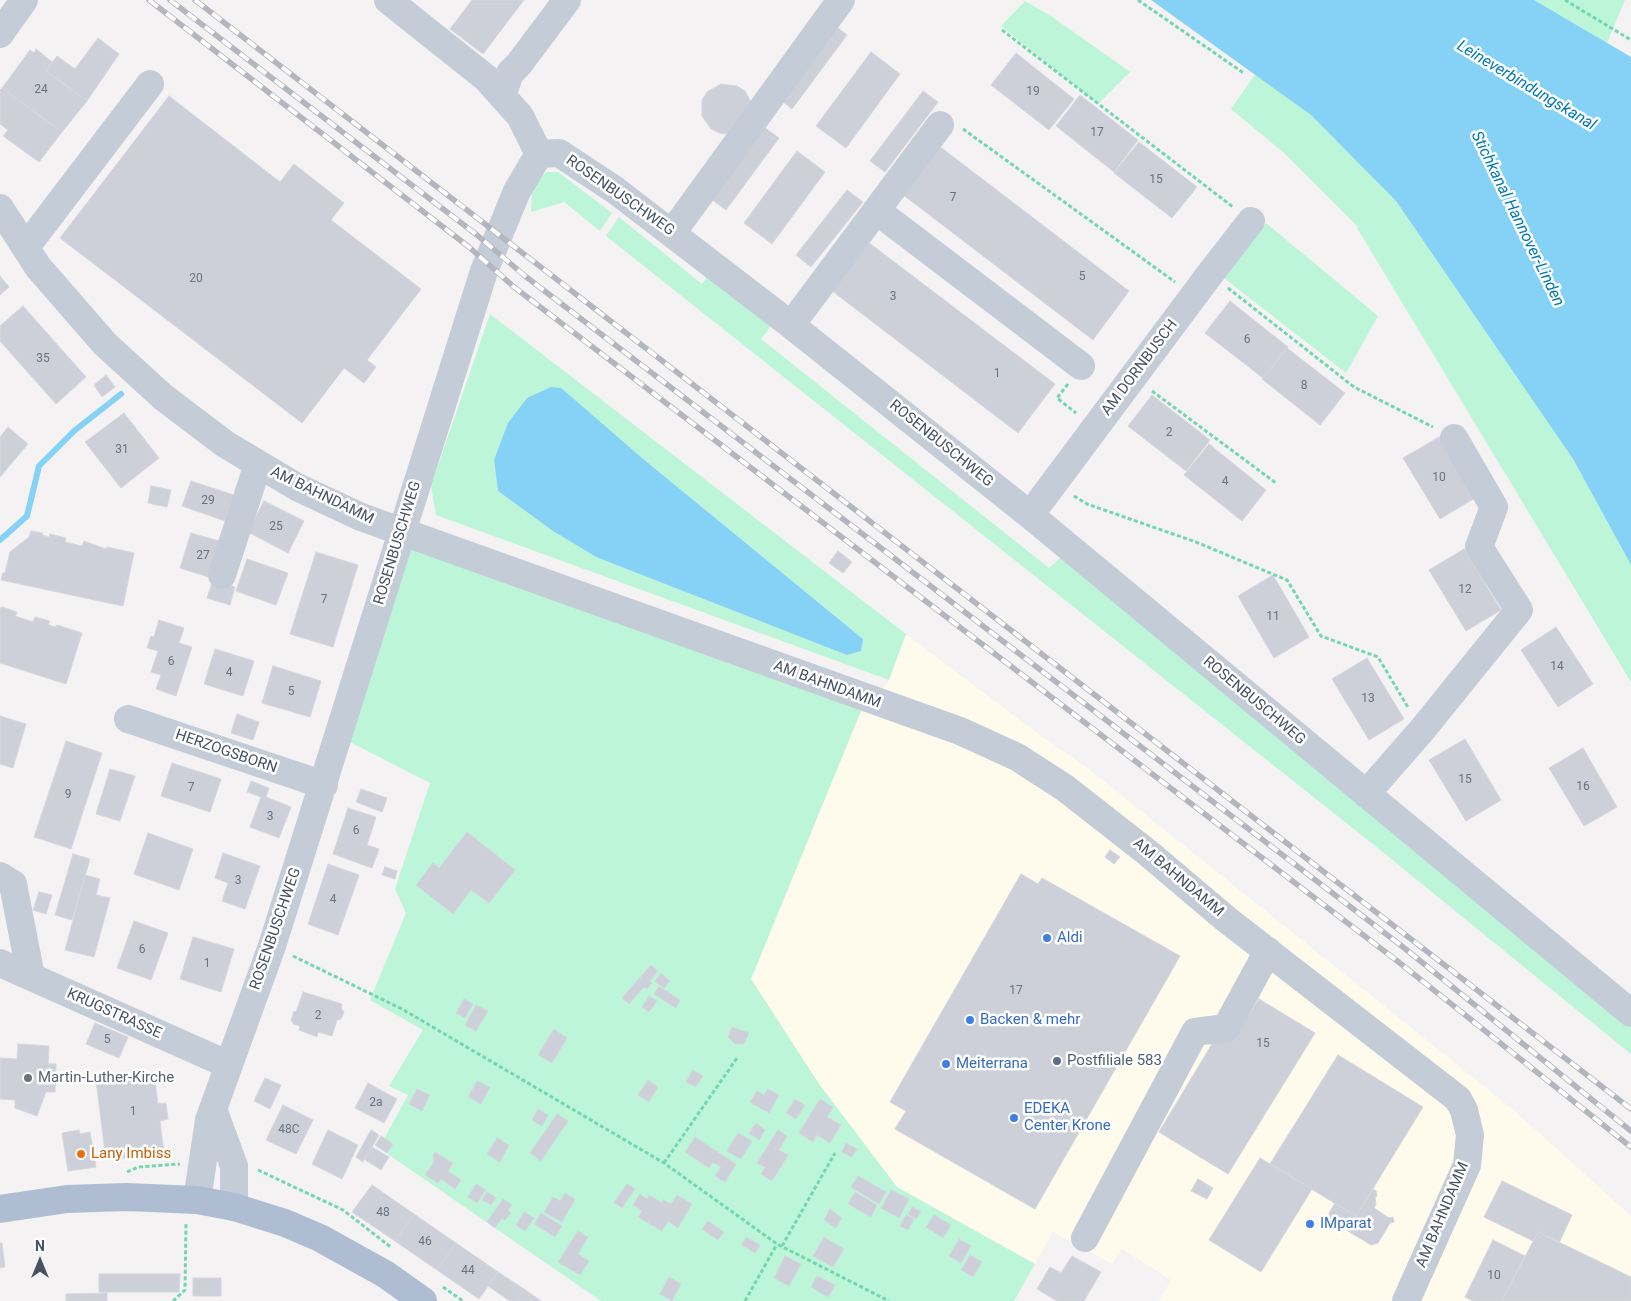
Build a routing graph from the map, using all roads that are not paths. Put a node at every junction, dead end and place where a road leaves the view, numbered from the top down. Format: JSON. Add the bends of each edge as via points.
{"nodes":[{"id":1,"x":24,"y":0,"type":"edge"},
{"id":2,"x":388,"y":0,"type":"edge"},
{"id":3,"x":567,"y":0,"type":"edge"},
{"id":4,"x":842,"y":0,"type":"edge"},
{"id":5,"x":0,"y":34,"type":"edge"},
{"id":6,"x":150,"y":84,"type":"dead end"},
{"id":7,"x":502,"y":96,"type":"junction"},
{"id":8,"x":940,"y":125,"type":"road end"},
{"id":9,"x":539,"y":154,"type":"junction"},
{"id":10,"x":0,"y":208,"type":"edge"},
{"id":11,"x":877,"y":210,"type":"junction"},
{"id":12,"x":1251,"y":221,"type":"road end"},
{"id":13,"x":672,"y":233,"type":"junction"},
{"id":14,"x":26,"y":247,"type":"junction"},
{"id":15,"x":791,"y":325,"type":"junction"},
{"id":16,"x":1081,"y":366,"type":"road end"},
{"id":17,"x":1454,"y":438,"type":"road end"},
{"id":18,"x":258,"y":464,"type":"junction"},
{"id":19,"x":1030,"y":515,"type":"junction"},
{"id":20,"x":402,"y":531,"type":"junction"},
{"id":21,"x":222,"y":575,"type":"dead end"},
{"id":22,"x":128,"y":719,"type":"dead end"},
{"id":23,"x":324,"y":785,"type":"junction"},
{"id":24,"x":1366,"y":794,"type":"junction"},
{"id":25,"x":0,"y":876,"type":"edge"},
{"id":26,"x":1268,"y":951,"type":"junction"},
{"id":27,"x":0,"y":963,"type":"edge"},
{"id":28,"x":31,"y":977,"type":"junction"},
{"id":29,"x":1631,"y":1013,"type":"edge"},
{"id":30,"x":229,"y":1065,"type":"junction"},
{"id":31,"x":213,"y":1109,"type":"junction"},
{"id":32,"x":234,"y":1207,"type":"junction"},
{"id":33,"x":0,"y":1209,"type":"edge"},
{"id":34,"x":192,"y":1217,"type":"junction"},
{"id":35,"x":1085,"y":1238,"type":"dead end"},
{"id":36,"x":432,"y":1293,"type":"edge"},
{"id":37,"x":1406,"y":1301,"type":"edge"}],
"edges":[{"from":1,"to":5,"type":"street"},
{"from":2,"to":7,"type":"street","via":[[486,78]]},
{"from":3,"to":7,"type":"street","via":[[510,73]]},
{"from":4,"to":13,"type":"street"},
{"from":6,"to":14,"type":"street"},
{"from":7,"to":9,"type":"street","via":[[520,116]]},
{"from":8,"to":11,"type":"street"},
{"from":9,"to":13,"type":"street","name":"ROSENBUSCHWEG","via":[[559,153]]},
{"from":9,"to":20,"type":"street","name":"ROSENBUSCHWEG","via":[[517,191],[484,272]]},
{"from":10,"to":14,"type":"street","name":"AM BAHNDAMM"},
{"from":11,"to":15,"type":"street"},
{"from":11,"to":16,"type":"street"},
{"from":12,"to":19,"type":"street","name":"AM DORNBUSCH"},
{"from":13,"to":15,"type":"street","name":"ROSENBUSCHWEG"},
{"from":14,"to":18,"type":"street","name":"AM BAHNDAMM","via":[[38,266],[105,344],[163,397],[225,444]]},
{"from":15,"to":19,"type":"street","name":"ROSENBUSCHWEG"},
{"from":17,"to":24,"type":"street","via":[[1494,507],[1479,547],[1519,610]]},
{"from":18,"to":20,"type":"street","name":"AM BAHNDAMM","via":[[296,487],[361,517]]},
{"from":18,"to":21,"type":"street"},
{"from":19,"to":24,"type":"street","name":"ROSENBUSCHWEG"},
{"from":20,"to":23,"type":"street","name":"ROSENBUSCHWEG"},
{"from":20,"to":26,"type":"street","name":"AM BAHNDAMM","via":[[960,731],[1017,757],[1065,788]]},
{"from":22,"to":23,"type":"street","name":"HERZOGSBORN"},
{"from":23,"to":30,"type":"street","name":"ROSENBUSCHWEG"},
{"from":24,"to":29,"type":"street","name":"ROSENBUSCHWEG"},
{"from":25,"to":28,"type":"street","via":[[13,884]]},
{"from":26,"to":35,"type":"street","via":[[1226,1028],[1195,1032]]},
{"from":26,"to":37,"type":"street","name":"AM BAHNDAMM","via":[[1458,1098],[1464,1110],[1470,1135],[1467,1165]]},
{"from":27,"to":28,"type":"street","name":"KRUGSTRASSE"},
{"from":28,"to":30,"type":"street","name":"KRUGSTRASSE"},
{"from":30,"to":31,"type":"street","name":"ROSENBUSCHWEG"},
{"from":31,"to":32,"type":"street","via":[[234,1166]]},
{"from":31,"to":34,"type":"street","name":"ROSENBUSCHWEG"},
{"from":32,"to":34,"type":"main road"},
{"from":32,"to":36,"type":"main road","via":[[320,1238],[386,1274]]},
{"from":33,"to":34,"type":"main road","via":[[67,1199],[126,1196]]}]}
